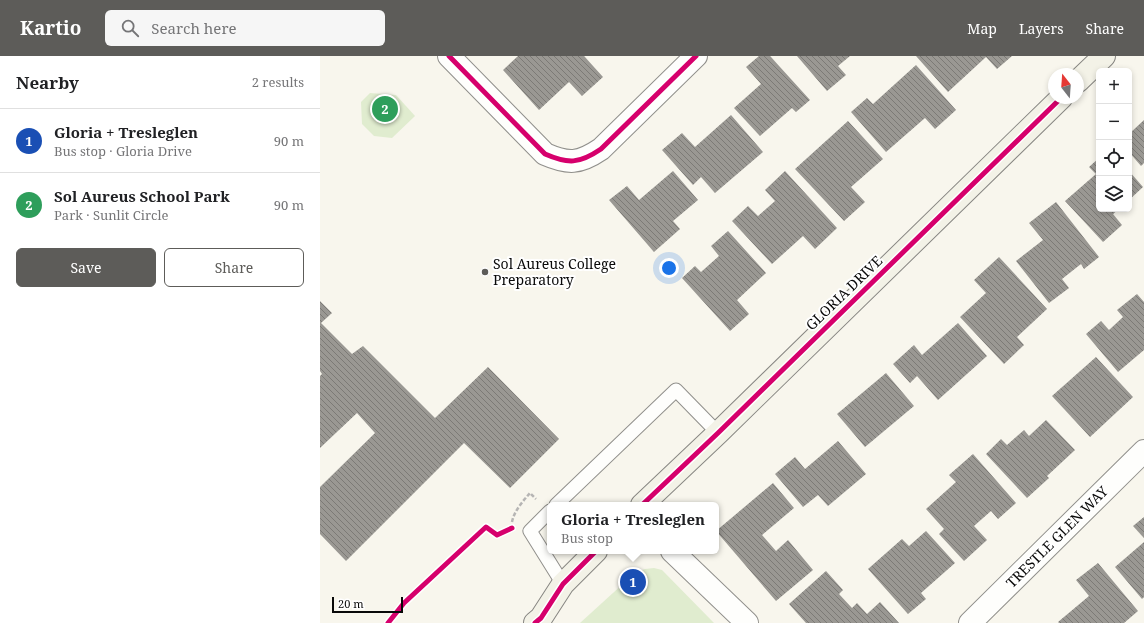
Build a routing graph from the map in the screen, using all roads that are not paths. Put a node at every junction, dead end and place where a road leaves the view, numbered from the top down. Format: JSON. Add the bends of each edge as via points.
{"nodes":[{"id":1,"x":449,"y":56,"type":"edge"},
{"id":2,"x":696,"y":56,"type":"edge"},
{"id":3,"x":1104,"y":56,"type":"edge"},
{"id":4,"x":1084,"y":75,"type":"edge"},
{"id":5,"x":1055,"y":104,"type":"edge"},
{"id":6,"x":718,"y":432,"type":"junction"},
{"id":7,"x":1144,"y":451,"type":"edge"},
{"id":8,"x":559,"y":502,"type":"edge"},
{"id":9,"x":645,"y":502,"type":"edge"},
{"id":10,"x":547,"y":514,"type":"edge"},
{"id":11,"x":593,"y":554,"type":"edge"},
{"id":12,"x":675,"y":554,"type":"edge"},
{"id":13,"x":563,"y":584,"type":"junction"},
{"id":14,"x":541,"y":621,"type":"edge"},
{"id":15,"x":747,"y":623,"type":"edge"},
{"id":16,"x":970,"y":623,"type":"edge"}],
"edges":[{"from":1,"to":2,"type":"street","via":[[545,154],[561,161],[577,161],[590,157],[601,149]]},
{"from":3,"to":4,"type":"street"},
{"from":5,"to":6,"type":"street","name":"GLORIA DRIVE"},
{"from":6,"to":8,"type":"lane","via":[[676,390]]},
{"from":6,"to":9,"type":"street","name":"GLORIA DRIVE"},
{"from":7,"to":16,"type":"street","name":"TRESTLE GLEN WAY"},
{"from":10,"to":13,"type":"lane","via":[[530,531]]},
{"from":11,"to":13,"type":"street"},
{"from":12,"to":15,"type":"street"},
{"from":13,"to":14,"type":"street"}]}
